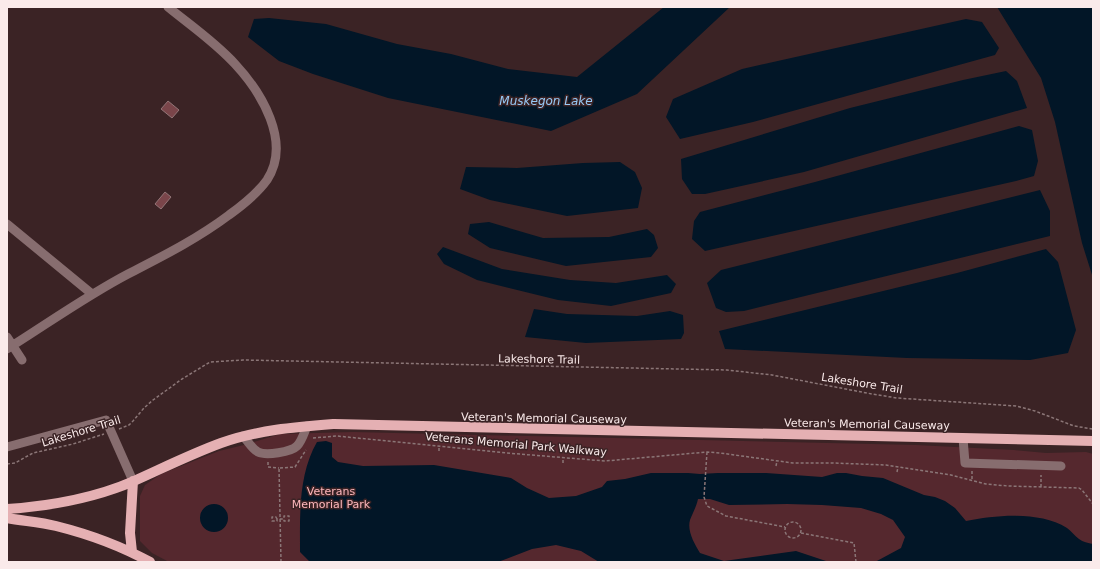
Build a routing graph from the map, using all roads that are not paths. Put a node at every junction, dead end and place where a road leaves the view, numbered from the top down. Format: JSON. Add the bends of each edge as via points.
{"nodes":[{"id":1,"x":168,"y":7,"type":"edge"},
{"id":2,"x":7,"y":224,"type":"edge"},
{"id":3,"x":92,"y":294,"type":"junction"},
{"id":4,"x":7,"y":337,"type":"edge"},
{"id":5,"x":10,"y":347,"type":"edge"},
{"id":6,"x":22,"y":360,"type":"dead end"},
{"id":7,"x":307,"y":426,"type":"junction"},
{"id":8,"x":243,"y":436,"type":"junction"},
{"id":9,"x":963,"y":438,"type":"junction"},
{"id":10,"x":1093,"y":441,"type":"edge"},
{"id":11,"x":7,"y":447,"type":"edge"},
{"id":12,"x":1061,"y":466,"type":"dead end"},
{"id":13,"x":133,"y":481,"type":"junction"},
{"id":14,"x":7,"y":509,"type":"edge"},
{"id":15,"x":7,"y":518,"type":"edge"},
{"id":16,"x":132,"y":552,"type":"junction"},
{"id":17,"x":150,"y":562,"type":"edge"}],
"edges":[{"from":1,"to":3,"type":"lane","via":[[234,63],[256,89],[274,131],[276,154],[273,168],[258,191],[214,227]]},
{"from":2,"to":3,"type":"lane"},
{"from":3,"to":5,"type":"lane"},
{"from":4,"to":5,"type":"lane"},
{"from":5,"to":6,"type":"lane"},
{"from":7,"to":8,"type":"main road","name":"Veteran's Memorial Causeway"},
{"from":7,"to":8,"type":"lane","via":[[295,448],[279,452],[258,452]]},
{"from":7,"to":9,"type":"main road","name":"Veteran's Memorial Causeway","via":[[334,424]]},
{"from":8,"to":13,"type":"main road","name":"Veteran's Memorial Causeway","via":[[176,461]]},
{"from":9,"to":10,"type":"main road","name":"Veteran's Memorial Causeway"},
{"from":9,"to":12,"type":"lane","via":[[965,463]]},
{"from":11,"to":13,"type":"lane","via":[[106,420]]},
{"from":13,"to":14,"type":"main road","name":"Veteran's Memorial Causeway","via":[[87,497]]},
{"from":13,"to":16,"type":"main road","via":[[130,534]]},
{"from":15,"to":16,"type":"main road","via":[[61,527]]},
{"from":16,"to":17,"type":"main road"}]}
